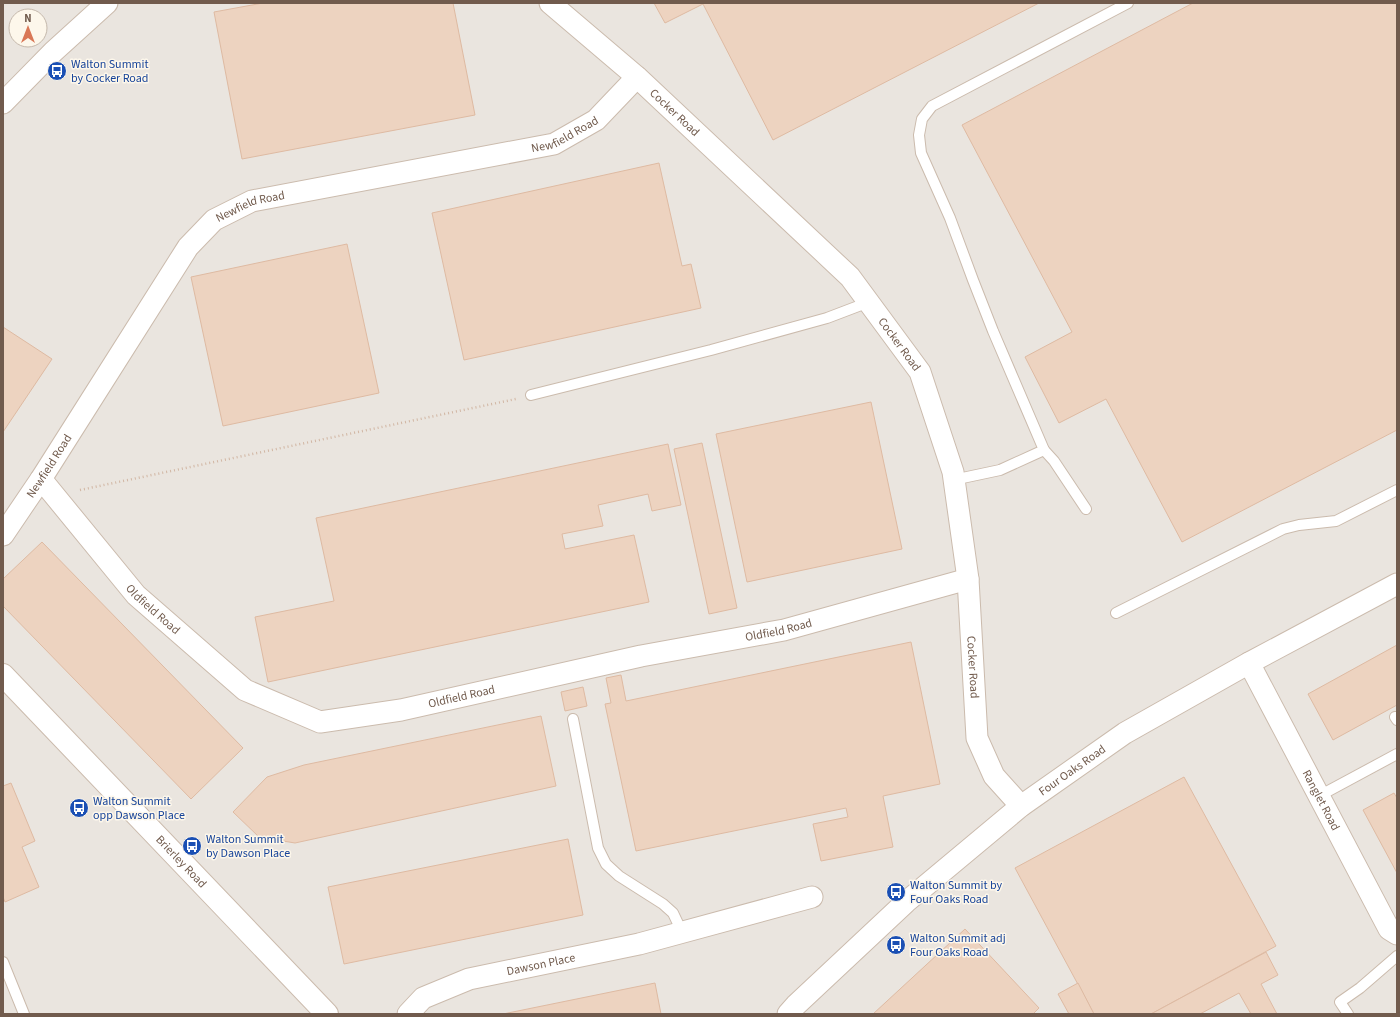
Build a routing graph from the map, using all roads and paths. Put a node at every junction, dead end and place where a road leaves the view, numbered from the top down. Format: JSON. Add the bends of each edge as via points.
{"nodes":[{"id":1,"x":107,"y":3,"type":"edge"},
{"id":2,"x":550,"y":3,"type":"edge"},
{"id":3,"x":1128,"y":3,"type":"edge"},
{"id":4,"x":637,"y":77,"type":"junction"},
{"id":5,"x":3,"y":103,"type":"edge"},
{"id":6,"x":869,"y":302,"type":"junction"},
{"id":7,"x":531,"y":395,"type":"joint"},
{"id":8,"x":1044,"y":450,"type":"junction"},
{"id":9,"x":41,"y":479,"type":"junction"},
{"id":10,"x":953,"y":480,"type":"junction"},
{"id":11,"x":1397,"y":490,"type":"edge"},
{"id":12,"x":54,"y":496,"type":"junction"},
{"id":13,"x":1086,"y":509,"type":"dead end"},
{"id":14,"x":3,"y":535,"type":"edge"},
{"id":15,"x":968,"y":579,"type":"junction"},
{"id":16,"x":1397,"y":584,"type":"edge"},
{"id":17,"x":1116,"y":614,"type":"dead end"},
{"id":18,"x":1249,"y":663,"type":"junction"},
{"id":19,"x":3,"y":675,"type":"edge"},
{"id":20,"x":573,"y":719,"type":"dead end"},
{"id":21,"x":1397,"y":754,"type":"edge"},
{"id":22,"x":1319,"y":796,"type":"junction"},
{"id":23,"x":1021,"y":806,"type":"junction"},
{"id":24,"x":812,"y":897,"type":"dead end"},
{"id":25,"x":682,"y":932,"type":"junction"},
{"id":26,"x":1397,"y":934,"type":"edge"},
{"id":27,"x":1397,"y":956,"type":"edge"},
{"id":28,"x":3,"y":962,"type":"edge"},
{"id":29,"x":796,"y":1011,"type":"edge"},
{"id":30,"x":24,"y":1014,"type":"edge"},
{"id":31,"x":327,"y":1014,"type":"edge"},
{"id":32,"x":408,"y":1014,"type":"edge"},
{"id":33,"x":1348,"y":1014,"type":"edge"}],
"edges":[{"from":1,"to":5,"type":"street","via":[[53,52]]},
{"from":2,"to":4,"type":"street","name":"Cocker Road"},
{"from":3,"to":8,"type":"lane","via":[[932,106],[922,119],[919,135],[921,153]]},
{"from":4,"to":6,"type":"street","name":"Cocker Road","via":[[850,277]]},
{"from":4,"to":9,"type":"street","name":"Newfield Road","via":[[596,120],[554,144],[252,201],[214,220],[188,247]]},
{"from":6,"to":7,"type":"lane","via":[[827,318],[711,350]]},
{"from":6,"to":10,"type":"street","name":"Cocker Road","via":[[920,372],[953,472]]},
{"from":7,"to":12,"type":"path"},
{"from":8,"to":10,"type":"lane","via":[[1000,470]]},
{"from":8,"to":13,"type":"lane"},
{"from":9,"to":12,"type":"street","name":"Oldfield Road"},
{"from":9,"to":14,"type":"street","name":"Newfield Road"},
{"from":10,"to":15,"type":"street","name":"Cocker Road"},
{"from":11,"to":17,"type":"lane","via":[[1336,521],[1283,529]]},
{"from":12,"to":15,"type":"street","name":"Oldfield Road","via":[[136,595],[245,690],[320,722],[401,710],[641,656],[784,630]]},
{"from":15,"to":23,"type":"street","name":"Cocker Road","via":[[977,738],[994,776]]},
{"from":16,"to":18,"type":"street","name":"Four Oaks Road"},
{"from":18,"to":22,"type":"street","name":"Ranglet Road"},
{"from":18,"to":23,"type":"street","name":"Four Oaks Road","via":[[1125,733]]},
{"from":19,"to":31,"type":"street","name":"Brierley Road"},
{"from":20,"to":25,"type":"lane","via":[[598,848],[606,864],[619,876],[663,904],[673,913]]},
{"from":21,"to":22,"type":"lane"},
{"from":22,"to":26,"type":"street","name":"Ranglet Road","via":[[1389,929]]},
{"from":23,"to":29,"type":"street","name":"Four Oaks Road","via":[[906,902]]},
{"from":24,"to":25,"type":"street","name":"Dawson Place"},
{"from":25,"to":32,"type":"street","name":"Dawson Place","via":[[639,944],[469,979],[423,998]]},
{"from":27,"to":33,"type":"lane","via":[[1340,1002]]},
{"from":28,"to":30,"type":"lane"}]}
